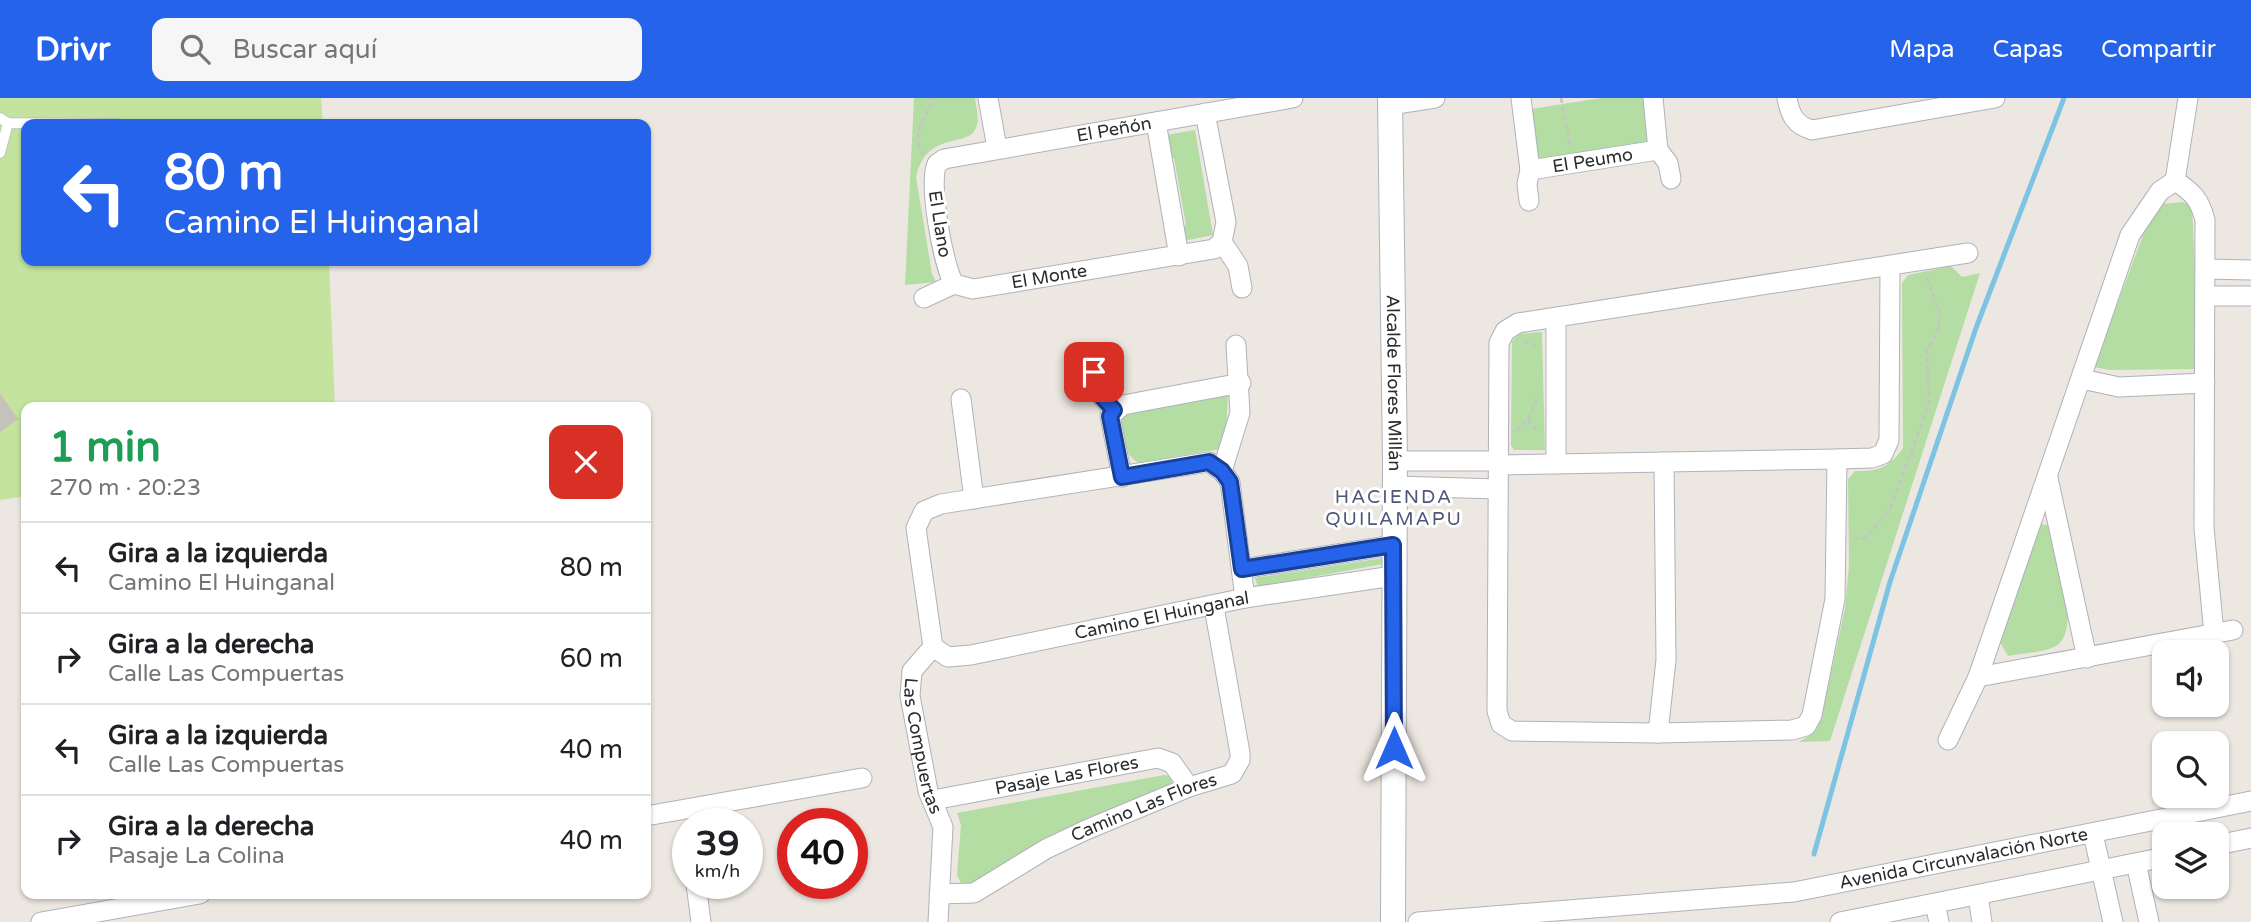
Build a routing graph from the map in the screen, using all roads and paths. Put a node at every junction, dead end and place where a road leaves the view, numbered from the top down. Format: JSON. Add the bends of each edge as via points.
{"nodes":[{"id":1,"x":934,"y":98,"type":"edge"},
{"id":2,"x":988,"y":98,"type":"edge"},
{"id":3,"x":1293,"y":98,"type":"edge"},
{"id":4,"x":1435,"y":98,"type":"edge"},
{"id":5,"x":1521,"y":98,"type":"edge"},
{"id":6,"x":1561,"y":98,"type":"edge"},
{"id":7,"x":1653,"y":98,"type":"edge"},
{"id":8,"x":1787,"y":98,"type":"edge"},
{"id":9,"x":1995,"y":98,"type":"edge"},
{"id":10,"x":2188,"y":98,"type":"edge"},
{"id":11,"x":1239,"y":102,"type":"edge"},
{"id":12,"x":1390,"y":102,"type":"edge"},
{"id":13,"x":1205,"y":113,"type":"junction"},
{"id":14,"x":4,"y":120,"type":"edge"},
{"id":15,"x":1156,"y":122,"type":"junction"},
{"id":16,"x":997,"y":148,"type":"junction"},
{"id":17,"x":1658,"y":150,"type":"junction"},
{"id":18,"x":0,"y":153,"type":"edge"},
{"id":19,"x":1573,"y":163,"type":"junction"},
{"id":20,"x":935,"y":167,"type":"junction"},
{"id":21,"x":1530,"y":170,"type":"junction"},
{"id":22,"x":1671,"y":179,"type":"dead end"},
{"id":23,"x":2175,"y":181,"type":"junction"},
{"id":24,"x":1530,"y":201,"type":"dead end"},
{"id":25,"x":1222,"y":242,"type":"junction"},
{"id":26,"x":1968,"y":253,"type":"dead end"},
{"id":27,"x":1179,"y":256,"type":"junction"},
{"id":28,"x":1922,"y":261,"type":"junction"},
{"id":29,"x":1890,"y":265,"type":"junction"},
{"id":30,"x":2206,"y":269,"type":"junction"},
{"id":31,"x":2251,"y":270,"type":"edge"},
{"id":32,"x":954,"y":284,"type":"junction"},
{"id":33,"x":1242,"y":288,"type":"dead end"},
{"id":34,"x":2206,"y":296,"type":"junction"},
{"id":35,"x":2251,"y":296,"type":"edge"},
{"id":36,"x":924,"y":298,"type":"dead end"},
{"id":37,"x":1556,"y":324,"type":"junction"},
{"id":38,"x":1236,"y":345,"type":"dead end"},
{"id":39,"x":1537,"y":358,"type":"dead end"},
{"id":40,"x":1094,"y":372,"type":"dead end"},
{"id":41,"x":2081,"y":379,"type":"junction"},
{"id":42,"x":1241,"y":383,"type":"junction"},
{"id":43,"x":2205,"y":383,"type":"junction"},
{"id":44,"x":1539,"y":394,"type":"dead end"},
{"id":45,"x":961,"y":399,"type":"dead end"},
{"id":46,"x":1114,"y":410,"type":"junction"},
{"id":47,"x":1498,"y":458,"type":"junction"},
{"id":48,"x":1837,"y":460,"type":"junction"},
{"id":49,"x":1395,"y":461,"type":"junction"},
{"id":50,"x":1664,"y":462,"type":"junction"},
{"id":51,"x":1556,"y":464,"type":"junction"},
{"id":52,"x":1222,"y":471,"type":"junction"},
{"id":53,"x":1122,"y":477,"type":"junction"},
{"id":54,"x":2048,"y":478,"type":"junction"},
{"id":55,"x":1395,"y":486,"type":"junction"},
{"id":56,"x":1498,"y":489,"type":"junction"},
{"id":57,"x":974,"y":499,"type":"junction"},
{"id":58,"x":1836,"y":541,"type":"junction"},
{"id":59,"x":1393,"y":545,"type":"junction"},
{"id":60,"x":1242,"y":569,"type":"junction"},
{"id":61,"x":1393,"y":576,"type":"junction"},
{"id":62,"x":1245,"y":598,"type":"junction"},
{"id":63,"x":1214,"y":607,"type":"junction"},
{"id":64,"x":2233,"y":630,"type":"dead end"},
{"id":65,"x":2214,"y":634,"type":"junction"},
{"id":66,"x":933,"y":647,"type":"junction"},
{"id":67,"x":2087,"y":658,"type":"junction"},
{"id":68,"x":1978,"y":677,"type":"junction"},
{"id":69,"x":1658,"y":733,"type":"junction"},
{"id":70,"x":1948,"y":740,"type":"dead end"},
{"id":71,"x":862,"y":778,"type":"dead end"},
{"id":72,"x":1189,"y":787,"type":"junction"},
{"id":73,"x":933,"y":800,"type":"junction"},
{"id":74,"x":2251,"y":801,"type":"edge"},
{"id":75,"x":728,"y":808,"type":"edge"},
{"id":76,"x":651,"y":816,"type":"edge"},
{"id":77,"x":672,"y":817,"type":"edge"},
{"id":78,"x":2093,"y":834,"type":"junction"},
{"id":79,"x":2251,"y":838,"type":"edge"},
{"id":80,"x":2229,"y":843,"type":"edge"},
{"id":81,"x":2152,"y":860,"type":"edge"},
{"id":82,"x":2136,"y":863,"type":"junction"},
{"id":83,"x":2102,"y":871,"type":"junction"},
{"id":84,"x":939,"y":894,"type":"junction"},
{"id":85,"x":1978,"y":896,"type":"junction"},
{"id":86,"x":172,"y":899,"type":"edge"},
{"id":87,"x":698,"y":899,"type":"edge"},
{"id":88,"x":1673,"y":903,"type":"junction"},
{"id":89,"x":1937,"y":913,"type":"edge"},
{"id":90,"x":41,"y":922,"type":"edge"},
{"id":91,"x":701,"y":922,"type":"edge"},
{"id":92,"x":938,"y":922,"type":"edge"},
{"id":93,"x":1393,"y":922,"type":"edge"},
{"id":94,"x":1418,"y":922,"type":"edge"},
{"id":95,"x":1681,"y":922,"type":"edge"},
{"id":96,"x":1840,"y":922,"type":"edge"},
{"id":97,"x":1982,"y":922,"type":"edge"},
{"id":98,"x":2113,"y":922,"type":"edge"},
{"id":99,"x":2149,"y":922,"type":"edge"}],
"edges":[{"from":1,"to":20,"type":"path","via":[[916,135],[917,145]]},
{"from":2,"to":16,"type":"street"},
{"from":3,"to":11,"type":"street","name":"El Peñón"},
{"from":4,"to":12,"type":"street"},
{"from":5,"to":21,"type":"street","name":"El Peumo"},
{"from":6,"to":19,"type":"path"},
{"from":7,"to":17,"type":"street","name":"El Peumo"},
{"from":8,"to":9,"type":"street","via":[[1795,120],[1812,131]]},
{"from":10,"to":23,"type":"street"},
{"from":11,"to":13,"type":"street","name":"El Peñón"},
{"from":12,"to":49,"type":"street","name":"Alcalde Flores Millán"},
{"from":13,"to":15,"type":"street","name":"El Peñón"},
{"from":13,"to":25,"type":"street","via":[[1226,222]]},
{"from":14,"to":18,"type":"lane"},
{"from":15,"to":16,"type":"street","name":"El Peñón"},
{"from":15,"to":27,"type":"street"},
{"from":16,"to":20,"type":"street","name":"El Peñón","via":[[953,156]]},
{"from":17,"to":19,"type":"street","name":"El Peumo"},
{"from":17,"to":22,"type":"street","name":"El Peumo","via":[[1668,163]]},
{"from":19,"to":21,"type":"street","name":"El Peumo"},
{"from":20,"to":32,"type":"street","name":"El Llano","via":[[946,265]]},
{"from":21,"to":24,"type":"street","name":"El Peumo"},
{"from":23,"to":30,"type":"street","via":[[2201,204]]},
{"from":23,"to":41,"type":"street","via":[[2160,191],[2130,235]]},
{"from":25,"to":27,"type":"street","name":"El Monte","via":[[1206,252]]},
{"from":25,"to":33,"type":"street","via":[[1238,266]]},
{"from":26,"to":28,"type":"street"},
{"from":27,"to":32,"type":"street","name":"El Monte","via":[[973,289]]},
{"from":28,"to":29,"type":"street"},
{"from":28,"to":58,"type":"path","via":[[1940,316],[1927,350],[1929,404],[1890,509],[1866,538]]},
{"from":29,"to":37,"type":"street"},
{"from":29,"to":48,"type":"street","via":[[1889,440],[1884,454]]},
{"from":30,"to":31,"type":"street"},
{"from":30,"to":34,"type":"street"},
{"from":32,"to":36,"type":"street","name":"El Monte"},
{"from":34,"to":35,"type":"street"},
{"from":34,"to":43,"type":"street"},
{"from":37,"to":39,"type":"path","via":[[1536,346]]},
{"from":37,"to":47,"type":"street","via":[[1518,323],[1505,331],[1499,343]]},
{"from":37,"to":51,"type":"street"},
{"from":38,"to":42,"type":"street"},
{"from":40,"to":46,"type":"street","via":[[1103,398]]},
{"from":41,"to":43,"type":"street","via":[[2119,387]]},
{"from":41,"to":54,"type":"street"},
{"from":42,"to":46,"type":"street"},
{"from":42,"to":52,"type":"street","via":[[1240,413]]},
{"from":43,"to":65,"type":"street","via":[[2204,528]]},
{"from":44,"to":47,"type":"path","via":[[1528,420]]},
{"from":45,"to":57,"type":"street"},
{"from":46,"to":53,"type":"street","via":[[1110,416]]},
{"from":47,"to":49,"type":"street"},
{"from":47,"to":51,"type":"street"},
{"from":47,"to":56,"type":"street"},
{"from":48,"to":50,"type":"street"},
{"from":48,"to":58,"type":"street"},
{"from":49,"to":55,"type":"street","name":"Alcalde Flores Millán"},
{"from":50,"to":51,"type":"street"},
{"from":50,"to":69,"type":"street","via":[[1666,660]]},
{"from":52,"to":53,"type":"street","via":[[1209,462]]},
{"from":52,"to":60,"type":"street","via":[[1230,482]]},
{"from":53,"to":57,"type":"street"},
{"from":54,"to":67,"type":"street"},
{"from":54,"to":68,"type":"street"},
{"from":55,"to":56,"type":"street"},
{"from":55,"to":59,"type":"street","name":"Alcalde Flores Millán"},
{"from":56,"to":69,"type":"street","via":[[1497,711],[1501,724],[1512,731]]},
{"from":57,"to":66,"type":"street","via":[[924,511],[916,528]]},
{"from":58,"to":69,"type":"street","via":[[1835,599],[1806,726]]},
{"from":59,"to":60,"type":"street","name":"Camino El Huinganal"},
{"from":59,"to":61,"type":"street","name":"Alcalde Flores Millán"},
{"from":60,"to":62,"type":"street"},
{"from":61,"to":62,"type":"street","name":"Camino El Huinganal"},
{"from":61,"to":93,"type":"street","name":"Alcalde Flores Millán"},
{"from":62,"to":63,"type":"street","name":"Camino El Huinganal"},
{"from":63,"to":66,"type":"street","name":"Camino El Huinganal","via":[[971,654],[948,657]]},
{"from":63,"to":72,"type":"street","name":"Camino Las Flores","via":[[1240,760],[1225,778]]},
{"from":64,"to":65,"type":"street"},
{"from":65,"to":67,"type":"street"},
{"from":66,"to":73,"type":"street","name":"Las Compuertas","via":[[912,671],[910,696]]},
{"from":67,"to":68,"type":"street"},
{"from":68,"to":70,"type":"street"},
{"from":71,"to":75,"type":"street"},
{"from":72,"to":73,"type":"street","name":"Pasaje Las Flores","via":[[1172,763],[1158,758]]},
{"from":72,"to":84,"type":"street","name":"Camino Las Flores","via":[[1046,849],[974,893]]},
{"from":73,"to":84,"type":"street","name":"Las Compuertas","via":[[943,827]]},
{"from":74,"to":78,"type":"street","name":"Avenida Circunvalación Norte"},
{"from":76,"to":77,"type":"street"},
{"from":78,"to":83,"type":"street"},
{"from":78,"to":88,"type":"street","name":"Avenida Circunvalación Norte","via":[[1794,892]]},
{"from":79,"to":80,"type":"street"},
{"from":81,"to":82,"type":"street"},
{"from":82,"to":83,"type":"street"},
{"from":82,"to":99,"type":"street"},
{"from":83,"to":85,"type":"street"},
{"from":83,"to":98,"type":"street"},
{"from":84,"to":92,"type":"street","name":"Las Compuertas"},
{"from":85,"to":89,"type":"street"},
{"from":85,"to":97,"type":"street"},
{"from":86,"to":90,"type":"street"},
{"from":87,"to":91,"type":"street"},
{"from":88,"to":94,"type":"street","name":"Avenida Circunvalación Norte"},
{"from":88,"to":95,"type":"street"},
{"from":89,"to":96,"type":"street"}]}
